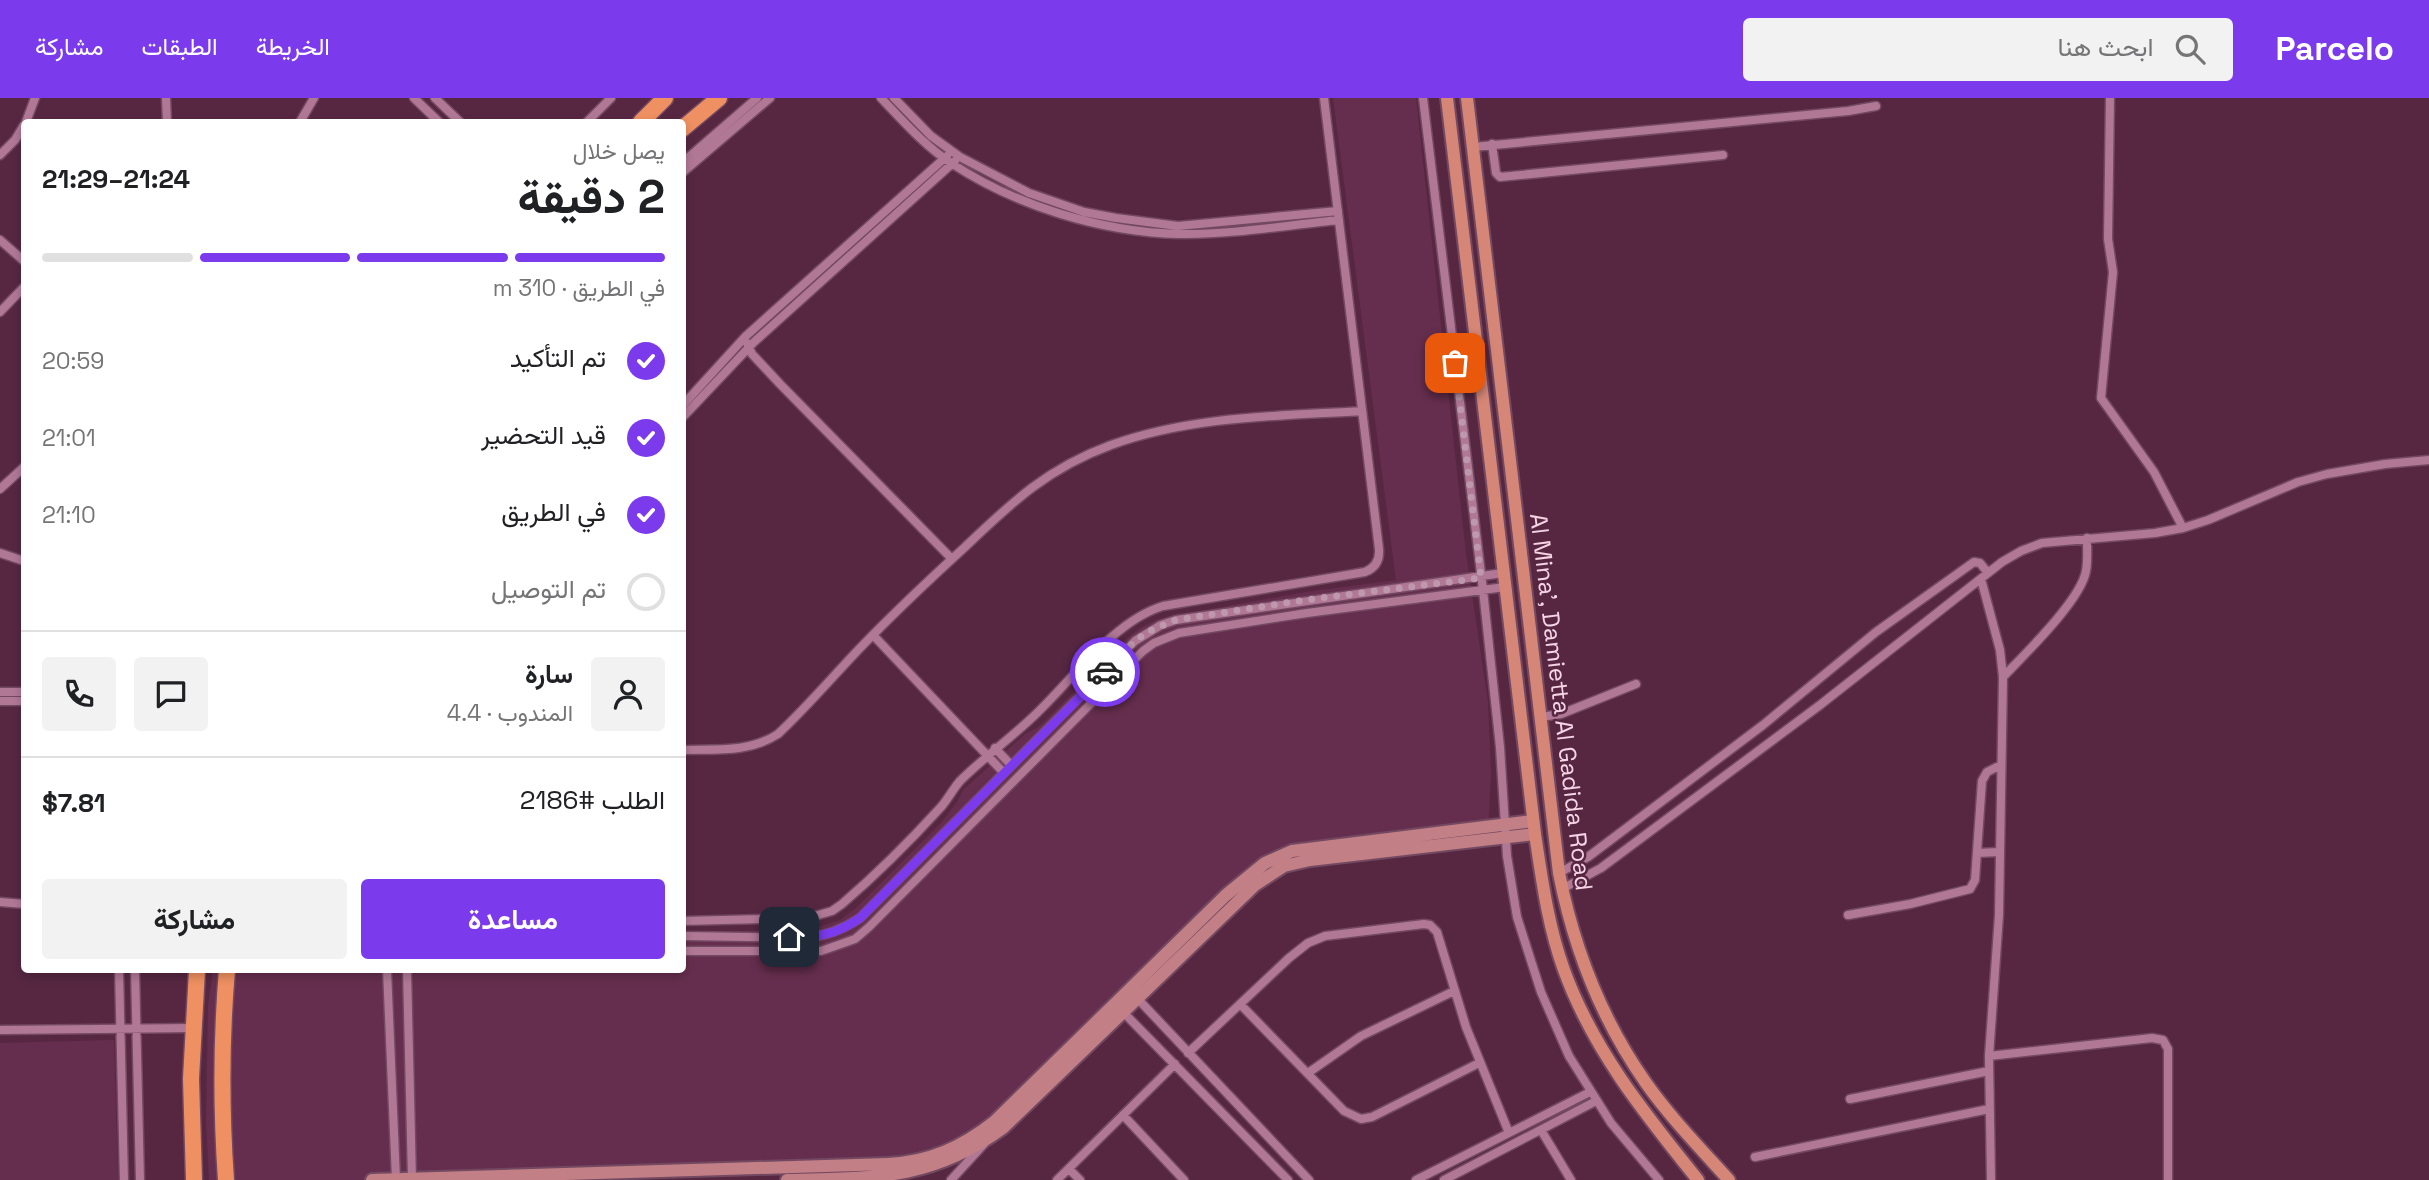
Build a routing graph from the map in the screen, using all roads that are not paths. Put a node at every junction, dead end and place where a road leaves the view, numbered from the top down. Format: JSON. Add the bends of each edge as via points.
{"nodes":[{"id":1,"x":166,"y":98,"type":"edge"},
{"id":2,"x":314,"y":98,"type":"edge"},
{"id":3,"x":414,"y":98,"type":"edge"},
{"id":4,"x":435,"y":98,"type":"edge"},
{"id":5,"x":611,"y":98,"type":"edge"},
{"id":6,"x":665,"y":98,"type":"edge"},
{"id":7,"x":719,"y":98,"type":"edge"},
{"id":8,"x":757,"y":98,"type":"edge"},
{"id":9,"x":771,"y":98,"type":"edge"},
{"id":10,"x":881,"y":98,"type":"edge"},
{"id":11,"x":894,"y":98,"type":"edge"},
{"id":12,"x":1324,"y":98,"type":"edge"},
{"id":13,"x":1423,"y":98,"type":"edge"},
{"id":14,"x":1447,"y":98,"type":"edge"},
{"id":15,"x":1467,"y":98,"type":"edge"},
{"id":16,"x":2110,"y":98,"type":"edge"},
{"id":17,"x":32,"y":100,"type":"edge"},
{"id":18,"x":1876,"y":106,"type":"dead end"},
{"id":19,"x":655,"y":116,"type":"edge"},
{"id":20,"x":26,"y":119,"type":"edge"},
{"id":21,"x":167,"y":119,"type":"edge"},
{"id":22,"x":302,"y":119,"type":"edge"},
{"id":23,"x":436,"y":119,"type":"edge"},
{"id":24,"x":457,"y":119,"type":"edge"},
{"id":25,"x":590,"y":119,"type":"edge"},
{"id":26,"x":686,"y":126,"type":"edge"},
{"id":27,"x":21,"y":130,"type":"edge"},
{"id":28,"x":1492,"y":144,"type":"junction"},
{"id":29,"x":1473,"y":146,"type":"junction"},
{"id":30,"x":956,"y":154,"type":"junction"},
{"id":31,"x":0,"y":155,"type":"edge"},
{"id":32,"x":1723,"y":155,"type":"dead end"},
{"id":33,"x":686,"y":160,"type":"edge"},
{"id":34,"x":948,"y":161,"type":"junction"},
{"id":35,"x":686,"y":170,"type":"edge"},
{"id":36,"x":1338,"y":215,"type":"junction"},
{"id":37,"x":0,"y":240,"type":"edge"},
{"id":38,"x":21,"y":258,"type":"edge"},
{"id":39,"x":21,"y":290,"type":"edge"},
{"id":40,"x":0,"y":312,"type":"edge"},
{"id":41,"x":746,"y":336,"type":"junction"},
{"id":42,"x":748,"y":348,"type":"junction"},
{"id":43,"x":686,"y":402,"type":"edge"},
{"id":44,"x":1362,"y":411,"type":"junction"},
{"id":45,"x":686,"y":414,"type":"edge"},
{"id":46,"x":1510,"y":459,"type":"junction"},
{"id":47,"x":2429,"y":460,"type":"edge"},
{"id":48,"x":1490,"y":461,"type":"junction"},
{"id":49,"x":21,"y":470,"type":"edge"},
{"id":50,"x":1512,"y":477,"type":"junction"},
{"id":51,"x":1492,"y":480,"type":"junction"},
{"id":52,"x":0,"y":489,"type":"edge"},
{"id":53,"x":2183,"y":528,"type":"junction"},
{"id":54,"x":2087,"y":538,"type":"junction"},
{"id":55,"x":0,"y":554,"type":"edge"},
{"id":56,"x":951,"y":559,"type":"junction"},
{"id":57,"x":21,"y":560,"type":"edge"},
{"id":58,"x":1984,"y":576,"type":"junction"},
{"id":59,"x":1481,"y":578,"type":"junction"},
{"id":60,"x":1504,"y":580,"type":"junction"},
{"id":61,"x":1483,"y":590,"type":"junction"},
{"id":62,"x":873,"y":635,"type":"junction"},
{"id":63,"x":2003,"y":677,"type":"junction"},
{"id":64,"x":1636,"y":684,"type":"dead end"},
{"id":65,"x":0,"y":692,"type":"edge"},
{"id":66,"x":21,"y":692,"type":"edge"},
{"id":67,"x":0,"y":701,"type":"edge"},
{"id":68,"x":21,"y":702,"type":"edge"},
{"id":69,"x":1541,"y":717,"type":"junction"},
{"id":70,"x":995,"y":748,"type":"junction"},
{"id":71,"x":686,"y":750,"type":"edge"},
{"id":72,"x":987,"y":755,"type":"junction"},
{"id":73,"x":1011,"y":765,"type":"junction"},
{"id":74,"x":2001,"y":765,"type":"junction"},
{"id":75,"x":1004,"y":773,"type":"junction"},
{"id":76,"x":1534,"y":827,"type":"junction"},
{"id":77,"x":1505,"y":830,"type":"junction"},
{"id":78,"x":1999,"y":852,"type":"junction"},
{"id":79,"x":1977,"y":853,"type":"junction"},
{"id":80,"x":1559,"y":873,"type":"junction"},
{"id":81,"x":1562,"y":889,"type":"junction"},
{"id":82,"x":0,"y":902,"type":"edge"},
{"id":83,"x":21,"y":904,"type":"edge"},
{"id":84,"x":1848,"y":915,"type":"dead end"},
{"id":85,"x":686,"y":921,"type":"edge"},
{"id":86,"x":686,"y":936,"type":"edge"},
{"id":87,"x":686,"y":951,"type":"edge"},
{"id":88,"x":1173,"y":955,"type":"junction"},
{"id":89,"x":119,"y":973,"type":"edge"},
{"id":90,"x":135,"y":973,"type":"edge"},
{"id":91,"x":197,"y":973,"type":"edge"},
{"id":92,"x":228,"y":973,"type":"edge"},
{"id":93,"x":387,"y":973,"type":"edge"},
{"id":94,"x":407,"y":973,"type":"edge"},
{"id":95,"x":1454,"y":991,"type":"junction"},
{"id":96,"x":1137,"y":998,"type":"junction"},
{"id":97,"x":1240,"y":1004,"type":"junction"},
{"id":98,"x":1123,"y":1012,"type":"junction"},
{"id":99,"x":121,"y":1028,"type":"junction"},
{"id":100,"x":136,"y":1028,"type":"junction"},
{"id":101,"x":192,"y":1028,"type":"junction"},
{"id":102,"x":0,"y":1030,"type":"edge"},
{"id":103,"x":1188,"y":1053,"type":"junction"},
{"id":104,"x":1989,"y":1056,"type":"junction"},
{"id":105,"x":1479,"y":1063,"type":"junction"},
{"id":106,"x":1175,"y":1064,"type":"junction"},
{"id":107,"x":1989,"y":1071,"type":"junction"},
{"id":108,"x":1308,"y":1073,"type":"junction"},
{"id":109,"x":1590,"y":1092,"type":"junction"},
{"id":110,"x":1850,"y":1098,"type":"dead end"},
{"id":111,"x":1596,"y":1101,"type":"junction"},
{"id":112,"x":1989,"y":1109,"type":"junction"},
{"id":113,"x":1123,"y":1115,"type":"junction"},
{"id":114,"x":1541,"y":1130,"type":"junction"},
{"id":115,"x":1509,"y":1133,"type":"junction"},
{"id":116,"x":984,"y":1144,"type":"junction"},
{"id":117,"x":1755,"y":1157,"type":"dead end"},
{"id":118,"x":1069,"y":1168,"type":"junction"},
{"id":119,"x":839,"y":1175,"type":"edge"},
{"id":120,"x":396,"y":1179,"type":"edge"},
{"id":121,"x":412,"y":1179,"type":"edge"},
{"id":122,"x":124,"y":1180,"type":"edge"},
{"id":123,"x":140,"y":1180,"type":"edge"},
{"id":124,"x":194,"y":1180,"type":"edge"},
{"id":125,"x":226,"y":1180,"type":"edge"},
{"id":126,"x":372,"y":1180,"type":"edge"},
{"id":127,"x":787,"y":1180,"type":"edge"},
{"id":128,"x":951,"y":1180,"type":"edge"},
{"id":129,"x":1057,"y":1180,"type":"edge"},
{"id":130,"x":1080,"y":1180,"type":"edge"},
{"id":131,"x":1184,"y":1180,"type":"edge"},
{"id":132,"x":1288,"y":1180,"type":"edge"},
{"id":133,"x":1309,"y":1180,"type":"edge"},
{"id":134,"x":1416,"y":1180,"type":"edge"},
{"id":135,"x":1444,"y":1180,"type":"edge"},
{"id":136,"x":1571,"y":1180,"type":"edge"},
{"id":137,"x":1659,"y":1180,"type":"edge"},
{"id":138,"x":1698,"y":1180,"type":"edge"},
{"id":139,"x":1729,"y":1180,"type":"edge"},
{"id":140,"x":1991,"y":1180,"type":"edge"},
{"id":141,"x":2168,"y":1180,"type":"edge"}],
"edges":[{"from":1,"to":21,"type":"street"},
{"from":2,"to":22,"type":"street"},
{"from":3,"to":23,"type":"street"},
{"from":4,"to":24,"type":"street"},
{"from":5,"to":25,"type":"street"},
{"from":6,"to":19,"type":"highway"},
{"from":7,"to":26,"type":"highway"},
{"from":8,"to":33,"type":"street"},
{"from":9,"to":35,"type":"street"},
{"from":10,"to":34,"type":"street"},
{"from":11,"to":30,"type":"street"},
{"from":12,"to":36,"type":"street"},
{"from":13,"to":59,"type":"street"},
{"from":14,"to":48,"type":"main road","name":"Al Mina', Damietta Al Gadida Road"},
{"from":15,"to":29,"type":"main road","name":"Al Mina', Damietta Al Gadida Road"},
{"from":16,"to":53,"type":"street","via":[[2108,239],[2113,272],[2101,398],[2154,472]]},
{"from":17,"to":20,"type":"street"},
{"from":18,"to":28,"type":"street"},
{"from":27,"to":31,"type":"street"},
{"from":28,"to":29,"type":"street"},
{"from":28,"to":32,"type":"street","via":[[1500,177]]},
{"from":29,"to":46,"type":"main road","name":"Al Mina', Damietta Al Gadida Road"},
{"from":30,"to":34,"type":"street"},
{"from":30,"to":36,"type":"street","via":[[1048,200],[1116,218],[1192,226]]},
{"from":34,"to":36,"type":"street","via":[[1049,210],[1115,227],[1191,234]]},
{"from":34,"to":41,"type":"street"},
{"from":34,"to":42,"type":"street"},
{"from":36,"to":44,"type":"street"},
{"from":37,"to":38,"type":"street"},
{"from":39,"to":40,"type":"street"},
{"from":41,"to":42,"type":"street"},
{"from":41,"to":43,"type":"street"},
{"from":42,"to":45,"type":"street"},
{"from":42,"to":56,"type":"street"},
{"from":44,"to":56,"type":"street","via":[[1210,422],[1111,445],[1036,483]]},
{"from":44,"to":70,"type":"street","via":[[1379,555],[1375,566],[1365,572],[1142,613]]},
{"from":46,"to":48,"type":"main road","via":[[1499,465]]},
{"from":46,"to":50,"type":"main road","name":"Al Mina', Damietta Al Gadida Road"},
{"from":47,"to":53,"type":"street","via":[[2311,478]]},
{"from":48,"to":51,"type":"main road","name":"Al Mina', Damietta Al Gadida Road"},
{"from":49,"to":52,"type":"street"},
{"from":50,"to":51,"type":"main road","via":[[1502,474]]},
{"from":50,"to":69,"type":"main road","name":"Al Mina', Damietta Al Gadida Road"},
{"from":51,"to":60,"type":"main road","name":"Al Mina', Damietta Al Gadida Road"},
{"from":53,"to":54,"type":"street"},
{"from":54,"to":58,"type":"street","via":[[2031,546]]},
{"from":54,"to":63,"type":"street","via":[[2086,570],[2077,591],[2045,634]]},
{"from":55,"to":57,"type":"street"},
{"from":56,"to":62,"type":"street"},
{"from":58,"to":63,"type":"street"},
{"from":58,"to":80,"type":"street","via":[[1980,563],[1974,562],[1876,632],[1588,858]]},
{"from":58,"to":81,"type":"street","via":[[1820,705],[1592,874]]},
{"from":59,"to":60,"type":"street"},
{"from":59,"to":61,"type":"street"},
{"from":59,"to":73,"type":"street","via":[[1305,600],[1161,625],[1135,641]]},
{"from":60,"to":61,"type":"street"},
{"from":60,"to":76,"type":"main road","name":"Al Mina', Damietta Al Gadida Road"},
{"from":61,"to":77,"type":"street"},
{"from":61,"to":87,"type":"street","via":[[1166,637],[1143,651],[855,939],[813,952]]},
{"from":62,"to":71,"type":"street","via":[[770,739],[741,748]]},
{"from":62,"to":72,"type":"street"},
{"from":63,"to":74,"type":"street"},
{"from":64,"to":69,"type":"street","via":[[1561,714]]},
{"from":65,"to":66,"type":"street"},
{"from":67,"to":68,"type":"street"},
{"from":69,"to":80,"type":"main road","name":"Al Mina', Damietta Al Gadida Road"},
{"from":70,"to":72,"type":"street"},
{"from":70,"to":73,"type":"street"},
{"from":72,"to":75,"type":"street"},
{"from":72,"to":85,"type":"street","via":[[899,851],[832,911],[808,918]]},
{"from":73,"to":75,"type":"street"},
{"from":74,"to":78,"type":"street"},
{"from":74,"to":79,"type":"street","via":[[1987,772],[1982,781]]},
{"from":75,"to":86,"type":"street","via":[[848,926],[805,938]]},
{"from":76,"to":77,"type":"street"},
{"from":76,"to":138,"type":"main road","name":"Al Mina', Damietta Al Gadida Road","via":[[1550,923],[1580,1010],[1628,1090]]},
{"from":77,"to":88,"type":"street","via":[[1328,846],[1278,856],[1253,872]]},
{"from":77,"to":109,"type":"street","via":[[1513,898],[1531,964],[1554,1027]]},
{"from":78,"to":79,"type":"street"},
{"from":78,"to":104,"type":"street"},
{"from":79,"to":84,"type":"street","via":[[1974,884],[1967,890]]},
{"from":80,"to":81,"type":"main road","name":"Al Mina', Damietta Al Gadida Road"},
{"from":81,"to":139,"type":"main road","name":"Al Mina', Damietta Al Gadida Road","via":[[1582,962],[1621,1045],[1674,1119]]},
{"from":82,"to":83,"type":"street"},
{"from":88,"to":96,"type":"street"},
{"from":88,"to":119,"type":"street","via":[[976,1137],[911,1163]]},
{"from":89,"to":99,"type":"street"},
{"from":90,"to":100,"type":"street"},
{"from":91,"to":101,"type":"highway"},
{"from":92,"to":125,"type":"highway","via":[[222,1028]]},
{"from":93,"to":120,"type":"street"},
{"from":94,"to":121,"type":"street"},
{"from":95,"to":97,"type":"street","via":[[1437,932],[1424,924],[1317,939],[1297,951]]},
{"from":95,"to":105,"type":"street"},
{"from":95,"to":108,"type":"street","via":[[1371,1031]]},
{"from":96,"to":98,"type":"street"},
{"from":96,"to":103,"type":"street"},
{"from":97,"to":103,"type":"street"},
{"from":97,"to":108,"type":"street"},
{"from":98,"to":106,"type":"street"},
{"from":98,"to":116,"type":"street"},
{"from":99,"to":100,"type":"street"},
{"from":99,"to":102,"type":"street"},
{"from":99,"to":122,"type":"street"},
{"from":100,"to":101,"type":"street"},
{"from":100,"to":123,"type":"street"},
{"from":101,"to":124,"type":"highway"},
{"from":103,"to":133,"type":"street"},
{"from":104,"to":107,"type":"street"},
{"from":104,"to":141,"type":"street","via":[[2163,1040],[2168,1049]]},
{"from":105,"to":108,"type":"street","via":[[1367,1119],[1349,1115]]},
{"from":105,"to":115,"type":"street"},
{"from":106,"to":113,"type":"street"},
{"from":106,"to":132,"type":"street"},
{"from":107,"to":110,"type":"street"},
{"from":107,"to":112,"type":"street"},
{"from":109,"to":111,"type":"street"},
{"from":109,"to":115,"type":"street"},
{"from":111,"to":114,"type":"street"},
{"from":111,"to":137,"type":"street"},
{"from":112,"to":117,"type":"street"},
{"from":112,"to":140,"type":"street"},
{"from":113,"to":118,"type":"street"},
{"from":113,"to":131,"type":"street"},
{"from":114,"to":135,"type":"street"},
{"from":114,"to":136,"type":"street"},
{"from":115,"to":134,"type":"street"},
{"from":116,"to":119,"type":"street","via":[[963,1158],[916,1175]]},
{"from":116,"to":128,"type":"street"},
{"from":118,"to":129,"type":"street"},
{"from":118,"to":130,"type":"street"},
{"from":119,"to":121,"type":"street"},
{"from":119,"to":127,"type":"street"},
{"from":120,"to":121,"type":"street"},
{"from":120,"to":126,"type":"street"}]}
